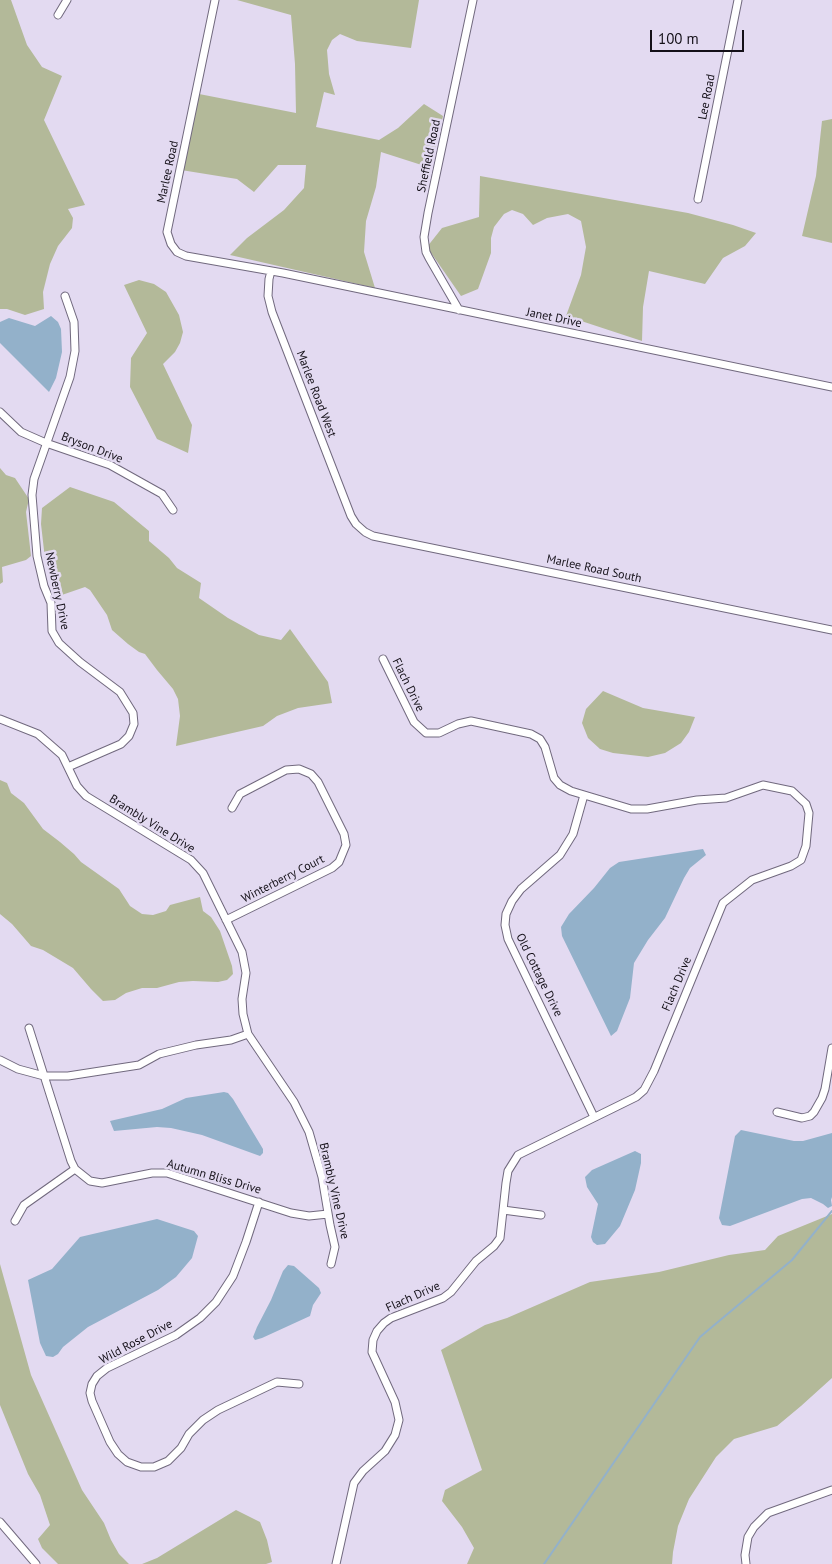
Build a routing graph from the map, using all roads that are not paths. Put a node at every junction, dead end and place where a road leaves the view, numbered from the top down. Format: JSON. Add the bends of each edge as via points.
{"nodes":[{"id":1,"x":67,"y":0,"type":"edge"},
{"id":2,"x":215,"y":0,"type":"edge"},
{"id":3,"x":473,"y":0,"type":"edge"},
{"id":4,"x":738,"y":0,"type":"edge"},
{"id":5,"x":58,"y":15,"type":"dead end"},
{"id":6,"x":698,"y":199,"type":"dead end"},
{"id":7,"x":271,"y":271,"type":"junction"},
{"id":8,"x":65,"y":296,"type":"dead end"},
{"id":9,"x":459,"y":310,"type":"junction"},
{"id":10,"x":832,"y":387,"type":"edge"},
{"id":11,"x":0,"y":412,"type":"edge"},
{"id":12,"x":46,"y":443,"type":"junction"},
{"id":13,"x":173,"y":510,"type":"dead end"},
{"id":14,"x":356,"y":524,"type":"joint"},
{"id":15,"x":832,"y":630,"type":"edge"},
{"id":16,"x":383,"y":658,"type":"dead end"},
{"id":17,"x":0,"y":719,"type":"edge"},
{"id":18,"x":68,"y":767,"type":"junction"},
{"id":19,"x":584,"y":795,"type":"junction"},
{"id":20,"x":232,"y":808,"type":"dead end"},
{"id":21,"x":226,"y":920,"type":"junction"},
{"id":22,"x":29,"y":1028,"type":"dead end"},
{"id":23,"x":248,"y":1034,"type":"junction"},
{"id":24,"x":832,"y":1048,"type":"edge"},
{"id":25,"x":0,"y":1060,"type":"edge"},
{"id":26,"x":44,"y":1076,"type":"junction"},
{"id":27,"x":777,"y":1112,"type":"dead end"},
{"id":28,"x":594,"y":1117,"type":"junction"},
{"id":29,"x":75,"y":1169,"type":"junction"},
{"id":30,"x":259,"y":1202,"type":"junction"},
{"id":31,"x":503,"y":1210,"type":"junction"},
{"id":32,"x":328,"y":1214,"type":"junction"},
{"id":33,"x":541,"y":1215,"type":"dead end"},
{"id":34,"x":16,"y":1220,"type":"dead end"},
{"id":35,"x":331,"y":1264,"type":"dead end"},
{"id":36,"x":299,"y":1384,"type":"dead end"},
{"id":37,"x":832,"y":1490,"type":"edge"},
{"id":38,"x":0,"y":1522,"type":"edge"},
{"id":39,"x":36,"y":1564,"type":"edge"},
{"id":40,"x":336,"y":1564,"type":"edge"},
{"id":41,"x":746,"y":1564,"type":"edge"}],
"edges":[{"from":1,"to":5,"type":"street"},
{"from":2,"to":7,"type":"street","name":"Marlee Road","via":[[168,238],[177,252],[186,256]]},
{"from":3,"to":9,"type":"street","name":"Sheffield Road","via":[[424,237],[426,252]]},
{"from":4,"to":6,"type":"street","name":"Lee Road"},
{"from":7,"to":9,"type":"street","name":"Janet Drive"},
{"from":7,"to":14,"type":"street","name":"Marlee Road West","via":[[268,296],[272,312]]},
{"from":8,"to":12,"type":"street","name":"Newberry Drive","via":[[74,322],[75,351],[70,377]]},
{"from":9,"to":10,"type":"street","name":"Janet Drive"},
{"from":11,"to":12,"type":"street","name":"Bryson Drive","via":[[21,432]]},
{"from":12,"to":13,"type":"street","name":"Bryson Drive","via":[[110,465],[162,494]]},
{"from":12,"to":18,"type":"street","name":"Newberry Drive","via":[[34,478],[32,496],[37,556],[51,603],[52,631],[80,662],[120,692],[133,713],[134,724],[129,736],[120,744]]},
{"from":14,"to":15,"type":"street","name":"Marlee Road South","via":[[373,536]]},
{"from":16,"to":19,"type":"street","name":"Flach Drive","via":[[414,722],[426,733],[439,733],[471,721],[531,734],[546,747],[554,778],[560,785]]},
{"from":17,"to":18,"type":"street","name":"Brambly Vine Drive","via":[[38,734],[62,755]]},
{"from":18,"to":21,"type":"street","name":"Brambly Vine Drive","via":[[86,796],[191,860],[203,873]]},
{"from":19,"to":28,"type":"street","name":"Old Cottage Drive","via":[[573,834],[560,855],[512,901],[505,925],[508,939]]},
{"from":19,"to":28,"type":"street","name":"Flach Drive","via":[[631,809],[646,809],[726,798],[763,785],[792,791],[806,804],[809,813],[806,846],[801,860],[752,880],[724,903],[644,1090]]},
{"from":20,"to":21,"type":"street","name":"Winterberry Court","via":[[240,794],[286,770],[299,769],[311,774],[318,782],[344,834],[346,846],[339,862],[332,868]]},
{"from":21,"to":23,"type":"street","name":"Brambly Vine Drive","via":[[242,952],[246,973],[243,1014]]},
{"from":22,"to":26,"type":"street"},
{"from":23,"to":26,"type":"street","via":[[159,1054],[139,1065],[68,1076]]},
{"from":23,"to":32,"type":"street","name":"Brambly Vine Drive","via":[[294,1102],[308,1132],[322,1177]]},
{"from":24,"to":27,"type":"street","via":[[826,1089],[814,1112],[802,1118]]},
{"from":25,"to":26,"type":"street"},
{"from":26,"to":29,"type":"street"},
{"from":28,"to":31,"type":"street","name":"Flach Drive","via":[[518,1155],[508,1171]]},
{"from":29,"to":30,"type":"street","name":"Autumn Bliss Drive","via":[[90,1181],[102,1184],[152,1173],[167,1173]]},
{"from":29,"to":34,"type":"street","via":[[24,1205]]},
{"from":30,"to":32,"type":"street","name":"Autumn Bliss Drive","via":[[291,1214]]},
{"from":30,"to":36,"type":"street","name":"Wild Rose Drive","via":[[233,1276],[216,1302],[176,1335],[107,1368],[97,1376],[90,1392],[118,1454],[127,1462],[154,1467],[168,1461],[203,1420],[218,1410],[276,1382]]},
{"from":31,"to":33,"type":"street"},
{"from":31,"to":40,"type":"street","name":"Flach Drive","via":[[500,1238],[451,1292],[391,1318],[377,1331],[372,1352],[395,1402],[399,1420],[385,1451],[354,1482]]},
{"from":32,"to":35,"type":"street","name":"Brambly Vine Drive","via":[[335,1247]]},
{"from":37,"to":41,"type":"street","via":[[776,1509],[761,1519],[748,1537]]},
{"from":38,"to":39,"type":"street"}]}
